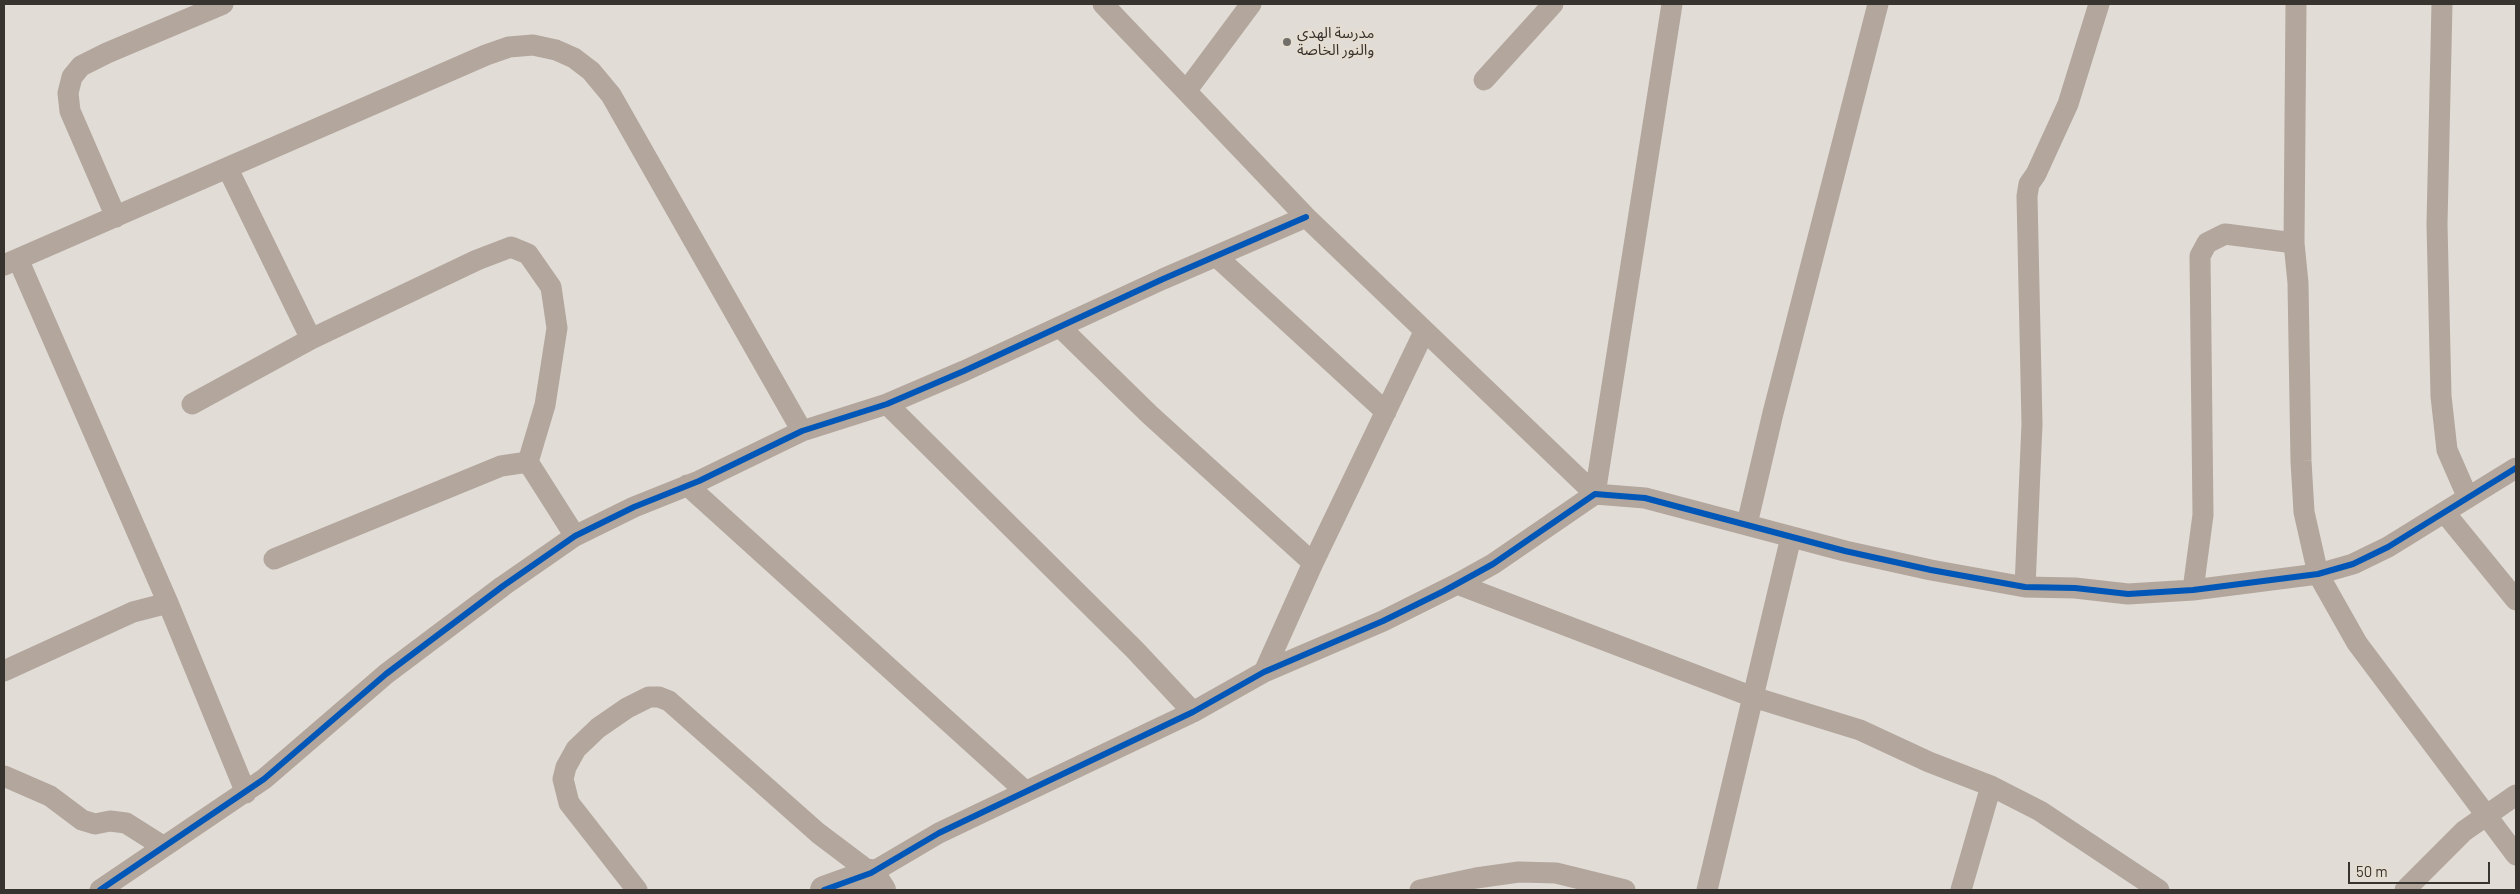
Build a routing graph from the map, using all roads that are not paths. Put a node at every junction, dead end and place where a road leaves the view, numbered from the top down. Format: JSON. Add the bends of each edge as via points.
{"nodes":[{"id":1,"x":223,"y":4,"type":"edge"},
{"id":2,"x":1103,"y":4,"type":"edge"},
{"id":3,"x":1251,"y":4,"type":"edge"},
{"id":4,"x":1553,"y":4,"type":"edge"},
{"id":5,"x":1672,"y":4,"type":"edge"},
{"id":6,"x":1878,"y":4,"type":"edge"},
{"id":7,"x":2099,"y":4,"type":"edge"},
{"id":8,"x":2296,"y":4,"type":"edge"},
{"id":9,"x":2442,"y":4,"type":"edge"},
{"id":10,"x":1484,"y":80,"type":"dead end"},
{"id":11,"x":1187,"y":90,"type":"junction"},
{"id":12,"x":228,"y":169,"type":"junction"},
{"id":13,"x":116,"y":217,"type":"junction"},
{"id":14,"x":1306,"y":218,"type":"junction"},
{"id":15,"x":2294,"y":243,"type":"junction"},
{"id":16,"x":1216,"y":256,"type":"junction"},
{"id":17,"x":11,"y":262,"type":"edge"},
{"id":18,"x":1060,"y":327,"type":"junction"},
{"id":19,"x":1424,"y":332,"type":"junction"},
{"id":20,"x":311,"y":339,"type":"junction"},
{"id":21,"x":192,"y":404,"type":"dead end"},
{"id":22,"x":886,"y":404,"type":"junction"},
{"id":23,"x":1386,"y":412,"type":"junction"},
{"id":24,"x":802,"y":431,"type":"junction"},
{"id":25,"x":528,"y":462,"type":"junction"},
{"id":26,"x":2516,"y":468,"type":"edge"},
{"id":27,"x":687,"y":485,"type":"junction"},
{"id":28,"x":1595,"y":494,"type":"junction"},
{"id":29,"x":2468,"y":498,"type":"junction"},
{"id":30,"x":2445,"y":513,"type":"junction"},
{"id":31,"x":1747,"y":524,"type":"junction"},
{"id":32,"x":576,"y":536,"type":"junction"},
{"id":33,"x":1791,"y":537,"type":"junction"},
{"id":34,"x":274,"y":560,"type":"dead end"},
{"id":35,"x":1313,"y":563,"type":"junction"},
{"id":36,"x":2318,"y":574,"type":"junction"},
{"id":37,"x":1457,"y":584,"type":"junction"},
{"id":38,"x":2025,"y":587,"type":"junction"},
{"id":39,"x":2193,"y":590,"type":"junction"},
{"id":40,"x":2516,"y":600,"type":"edge"},
{"id":41,"x":168,"y":603,"type":"junction"},
{"id":42,"x":4,"y":671,"type":"edge"},
{"id":43,"x":1264,"y":672,"type":"junction"},
{"id":44,"x":1753,"y":697,"type":"junction"},
{"id":45,"x":1192,"y":712,"type":"junction"},
{"id":46,"x":4,"y":776,"type":"edge"},
{"id":47,"x":1991,"y":786,"type":"junction"},
{"id":48,"x":1025,"y":791,"type":"junction"},
{"id":49,"x":246,"y":793,"type":"junction"},
{"id":50,"x":2516,"y":795,"type":"edge"},
{"id":51,"x":2485,"y":815,"type":"junction"},
{"id":52,"x":164,"y":847,"type":"junction"},
{"id":53,"x":2516,"y":855,"type":"edge"},
{"id":54,"x":877,"y":881,"type":"edge"},
{"id":55,"x":100,"y":890,"type":"edge"},
{"id":56,"x":638,"y":890,"type":"edge"},
{"id":57,"x":824,"y":890,"type":"edge"},
{"id":58,"x":1420,"y":890,"type":"edge"},
{"id":59,"x":1625,"y":890,"type":"edge"},
{"id":60,"x":1707,"y":890,"type":"edge"},
{"id":61,"x":1961,"y":890,"type":"edge"},
{"id":62,"x":2159,"y":890,"type":"edge"},
{"id":63,"x":2405,"y":890,"type":"edge"}],
"edges":[{"from":1,"to":13,"type":"street","via":[[80,66],[72,78],[68,93],[70,111]]},
{"from":2,"to":11,"type":"street"},
{"from":3,"to":11,"type":"street"},
{"from":4,"to":10,"type":"street"},
{"from":5,"to":28,"type":"street"},
{"from":6,"to":31,"type":"street"},
{"from":7,"to":38,"type":"street","via":[[2068,104],[2029,184],[2027,196],[2032,424]]},
{"from":8,"to":15,"type":"street"},
{"from":9,"to":29,"type":"street","via":[[2437,224],[2440,396],[2447,450]]},
{"from":11,"to":14,"type":"street"},
{"from":12,"to":13,"type":"street"},
{"from":12,"to":20,"type":"street"},
{"from":12,"to":24,"type":"street","via":[[509,47],[533,45],[574,58],[592,71],[611,96]]},
{"from":13,"to":17,"type":"street"},
{"from":14,"to":16,"type":"street"},
{"from":14,"to":19,"type":"street"},
{"from":15,"to":36,"type":"street","via":[[2298,283],[2303,504]]},
{"from":15,"to":39,"type":"street","via":[[2225,234],[2207,243],[2200,256],[2203,515]]},
{"from":16,"to":18,"type":"street"},
{"from":16,"to":23,"type":"street"},
{"from":17,"to":41,"type":"street"},
{"from":18,"to":22,"type":"street"},
{"from":18,"to":35,"type":"street","via":[[1162,427]]},
{"from":19,"to":23,"type":"street"},
{"from":19,"to":28,"type":"street"},
{"from":20,"to":21,"type":"street"},
{"from":20,"to":25,"type":"street","via":[[477,260],[511,247],[528,254],[551,287],[557,328],[545,406]]},
{"from":22,"to":24,"type":"street"},
{"from":22,"to":45,"type":"street","via":[[1129,643]]},
{"from":23,"to":35,"type":"street"},
{"from":24,"to":27,"type":"street"},
{"from":25,"to":32,"type":"street"},
{"from":25,"to":34,"type":"street","via":[[501,466]]},
{"from":26,"to":29,"type":"street"},
{"from":27,"to":32,"type":"street","via":[[634,506]]},
{"from":27,"to":48,"type":"street"},
{"from":28,"to":31,"type":"street","via":[[1645,498]]},
{"from":28,"to":37,"type":"street","via":[[1493,564]]},
{"from":29,"to":30,"type":"street"},
{"from":30,"to":36,"type":"street","via":[[2353,564]]},
{"from":30,"to":40,"type":"street"},
{"from":31,"to":33,"type":"street"},
{"from":32,"to":49,"type":"street","via":[[502,586],[386,674]]},
{"from":33,"to":38,"type":"street","via":[[1931,570]]},
{"from":33,"to":44,"type":"street"},
{"from":35,"to":43,"type":"street"},
{"from":36,"to":39,"type":"street"},
{"from":36,"to":51,"type":"street","via":[[2357,643]]},
{"from":37,"to":43,"type":"street","via":[[1383,621]]},
{"from":37,"to":44,"type":"street"},
{"from":38,"to":39,"type":"street","via":[[2128,594]]},
{"from":41,"to":42,"type":"street","via":[[133,612]]},
{"from":41,"to":49,"type":"street"},
{"from":43,"to":45,"type":"street"},
{"from":44,"to":47,"type":"street","via":[[1860,730]]},
{"from":44,"to":60,"type":"street"},
{"from":45,"to":48,"type":"street"},
{"from":46,"to":52,"type":"street","via":[[50,796],[82,820],[95,824],[110,821],[126,823]]},
{"from":47,"to":61,"type":"street"},
{"from":47,"to":62,"type":"street","via":[[2040,811]]},
{"from":48,"to":54,"type":"street","via":[[939,834]]},
{"from":49,"to":52,"type":"street"},
{"from":50,"to":51,"type":"street"},
{"from":51,"to":53,"type":"street"},
{"from":51,"to":63,"type":"street","via":[[2452,842]]},
{"from":52,"to":55,"type":"street"},
{"from":54,"to":56,"type":"street","via":[[669,701],[649,697],[598,728],[576,749],[563,779],[570,803]]},
{"from":54,"to":57,"type":"street"},
{"from":58,"to":59,"type":"street","via":[[1519,872],[1556,873]]}]}
